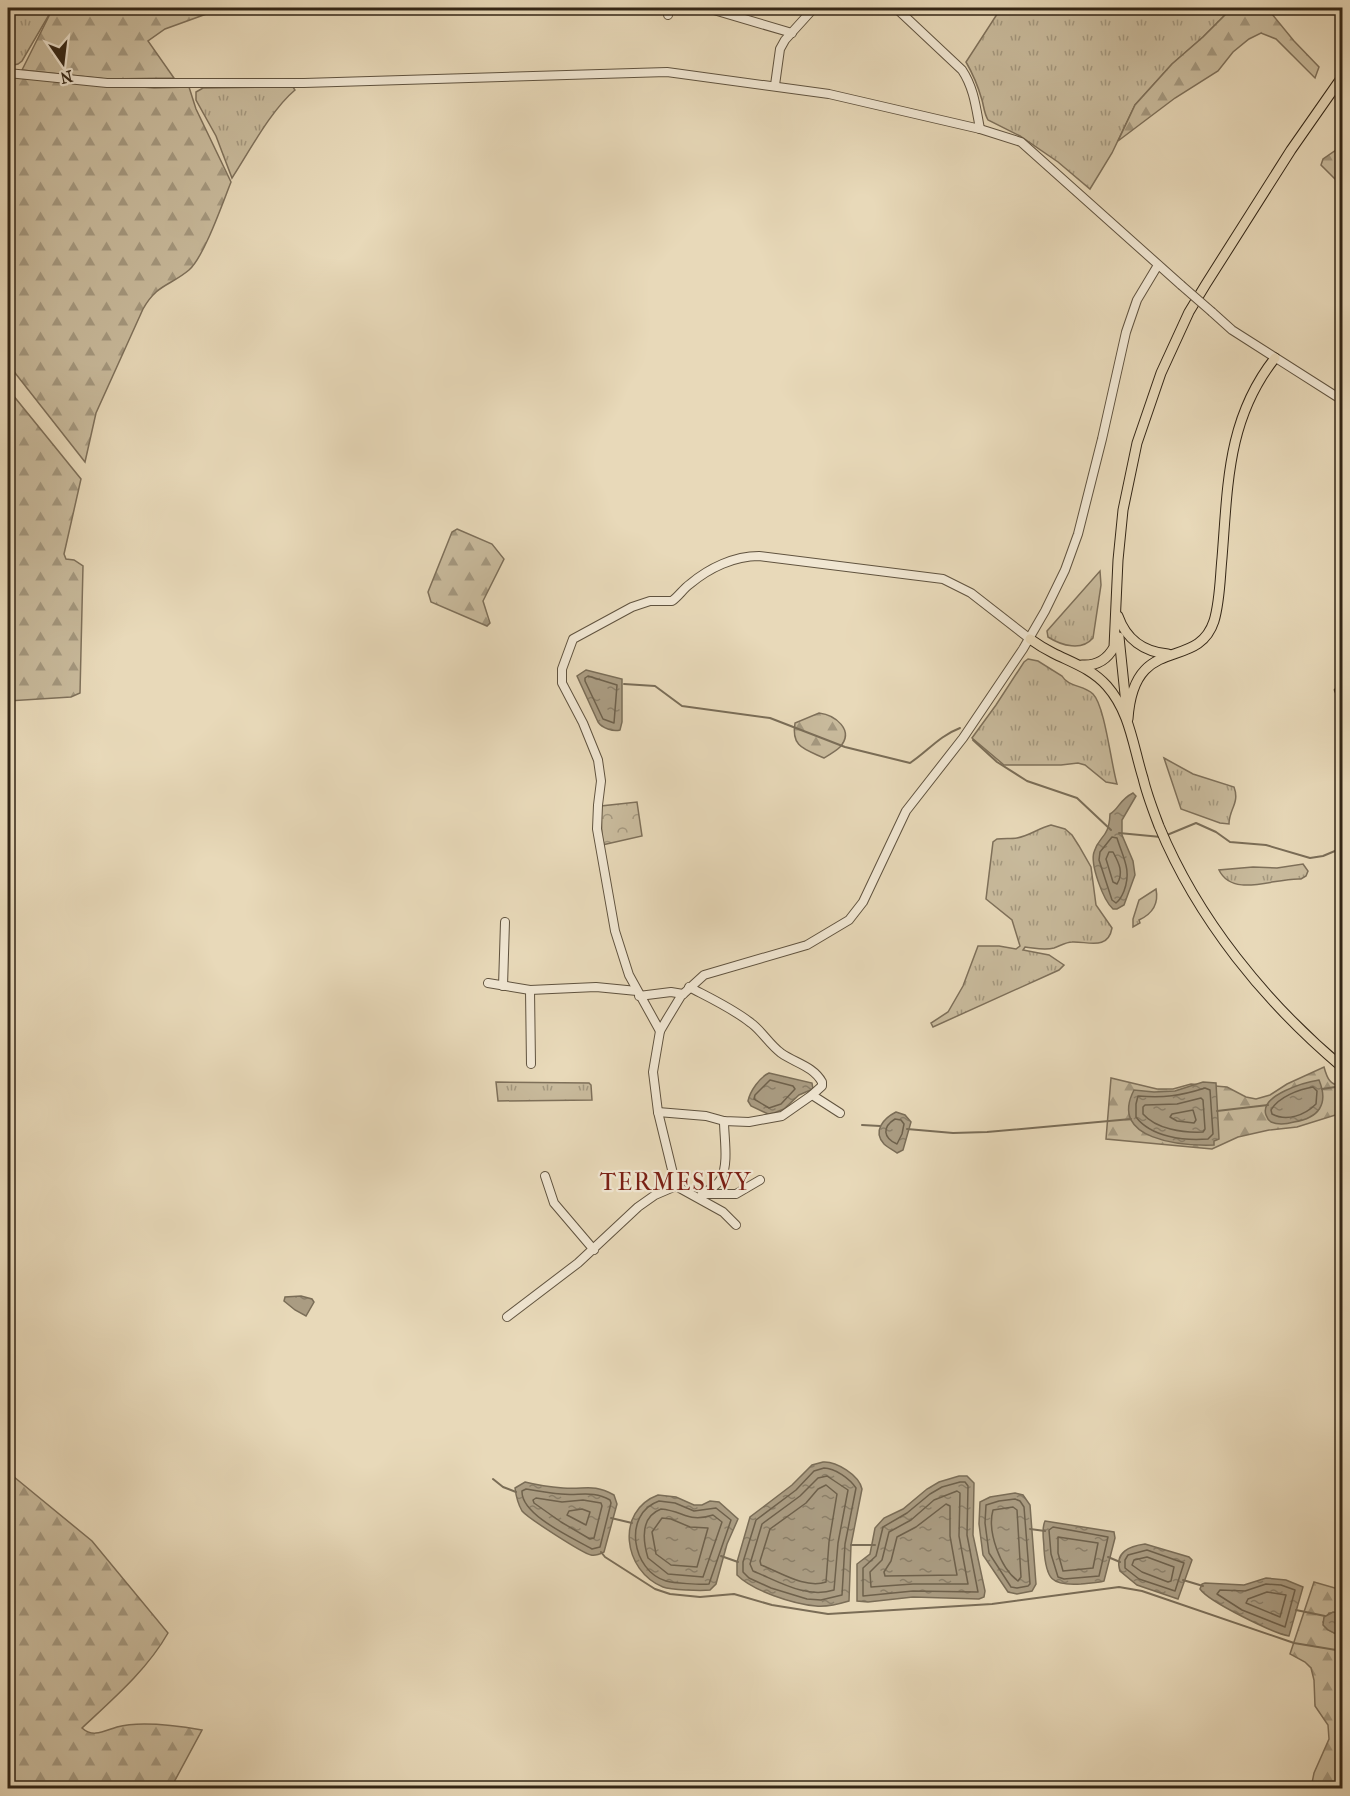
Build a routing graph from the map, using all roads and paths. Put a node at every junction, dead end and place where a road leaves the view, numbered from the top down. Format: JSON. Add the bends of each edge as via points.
{"nodes":[{"id":1,"x":707,"y":8,"type":"edge"},
{"id":2,"x":814,"y":8,"type":"edge"},
{"id":3,"x":896,"y":8,"type":"edge"},
{"id":4,"x":792,"y":33,"type":"junction"},
{"id":5,"x":8,"y":74,"type":"edge"},
{"id":6,"x":1342,"y":77,"type":"edge"},
{"id":7,"x":775,"y":85,"type":"junction"},
{"id":8,"x":980,"y":129,"type":"junction"},
{"id":9,"x":1158,"y":265,"type":"junction"},
{"id":10,"x":1275,"y":358,"type":"junction"},
{"id":11,"x":1342,"y":400,"type":"edge"},
{"id":12,"x":1117,"y":613,"type":"junction"},
{"id":13,"x":1030,"y":639,"type":"junction"},
{"id":14,"x":1173,"y":654,"type":"junction"},
{"id":15,"x":1082,"y":665,"type":"junction"},
{"id":16,"x":1128,"y":721,"type":"junction"},
{"id":17,"x":505,"y":922,"type":"dead end"},
{"id":18,"x":488,"y":983,"type":"dead end"},
{"id":19,"x":502,"y":986,"type":"junction"},
{"id":20,"x":689,"y":987,"type":"junction"},
{"id":21,"x":531,"y":990,"type":"junction"},
{"id":22,"x":638,"y":993,"type":"junction"},
{"id":23,"x":683,"y":994,"type":"junction"},
{"id":24,"x":660,"y":1031,"type":"junction"},
{"id":25,"x":531,"y":1064,"type":"dead end"},
{"id":26,"x":1342,"y":1066,"type":"edge"},
{"id":27,"x":812,"y":1095,"type":"junction"},
{"id":28,"x":658,"y":1112,"type":"junction"},
{"id":29,"x":840,"y":1113,"type":"dead end"},
{"id":30,"x":724,"y":1121,"type":"junction"},
{"id":31,"x":545,"y":1176,"type":"dead end"},
{"id":32,"x":760,"y":1180,"type":"dead end"},
{"id":33,"x":676,"y":1186,"type":"junction"},
{"id":34,"x":693,"y":1194,"type":"junction"},
{"id":35,"x":702,"y":1194,"type":"junction"},
{"id":36,"x":736,"y":1225,"type":"dead end"},
{"id":37,"x":594,"y":1250,"type":"junction"},
{"id":38,"x":507,"y":1317,"type":"dead end"}],
"edges":[{"from":1,"to":4,"type":"street"},
{"from":2,"to":4,"type":"street"},
{"from":3,"to":8,"type":"street","via":[[969,80]]},
{"from":4,"to":7,"type":"street","via":[[780,49]]},
{"from":5,"to":7,"type":"street","via":[[107,83],[293,83],[667,72]]},
{"from":6,"to":12,"type":"main road","via":[[1206,284],[1161,373],[1137,443],[1123,510]]},
{"from":7,"to":8,"type":"street"},
{"from":8,"to":9,"type":"street","via":[[1021,142]]},
{"from":9,"to":10,"type":"street","bridge":true,"via":[[1232,330]]},
{"from":9,"to":13,"type":"street","via":[[1137,300],[1126,332],[1078,534],[1065,570]]},
{"from":10,"to":11,"type":"street"},
{"from":10,"to":14,"type":"main road","via":[[1250,395],[1233,446],[1214,622],[1197,645]]},
{"from":12,"to":14,"type":"main road","via":[[1124,630],[1137,644],[1154,652]]},
{"from":12,"to":15,"type":"main road","via":[[1112,652],[1101,662]]},
{"from":12,"to":16,"type":"main road"},
{"from":13,"to":15,"type":"main road","via":[[1049,652]]},
{"from":13,"to":20,"type":"street","via":[[963,738],[906,811],[863,903],[849,920],[807,945],[704,975]]},
{"from":13,"to":22,"type":"street","via":[[971,593],[943,579],[748,556],[720,564],[672,601],[650,601],[632,607],[573,639],[562,669],[562,683],[598,760],[600,851],[615,931]]},
{"from":14,"to":16,"type":"main road","via":[[1154,662],[1138,677],[1130,697]]},
{"from":15,"to":16,"type":"main road","via":[[1107,686]]},
{"from":16,"to":26,"type":"main road","via":[[1160,828],[1195,897],[1257,982]]},
{"from":17,"to":19,"type":"street"},
{"from":18,"to":19,"type":"street"},
{"from":19,"to":21,"type":"street"},
{"from":20,"to":23,"type":"street"},
{"from":20,"to":27,"type":"street","via":[[752,1024],[792,1061],[809,1067],[822,1082]]},
{"from":21,"to":22,"type":"street","via":[[596,987]]},
{"from":21,"to":25,"type":"street"},
{"from":22,"to":23,"type":"street"},
{"from":22,"to":24,"type":"street"},
{"from":23,"to":24,"type":"street"},
{"from":24,"to":28,"type":"street","via":[[653,1072]]},
{"from":27,"to":29,"type":"street"},
{"from":27,"to":30,"type":"street","via":[[772,1119]]},
{"from":28,"to":30,"type":"street"},
{"from":28,"to":33,"type":"street"},
{"from":30,"to":35,"type":"street","via":[[722,1177]]},
{"from":31,"to":37,"type":"street","via":[[554,1203]]},
{"from":32,"to":35,"type":"street","via":[[736,1194]]},
{"from":33,"to":34,"type":"street"},
{"from":33,"to":37,"type":"street","via":[[638,1207]]},
{"from":34,"to":35,"type":"street"},
{"from":34,"to":36,"type":"street"},
{"from":37,"to":38,"type":"street"}]}
